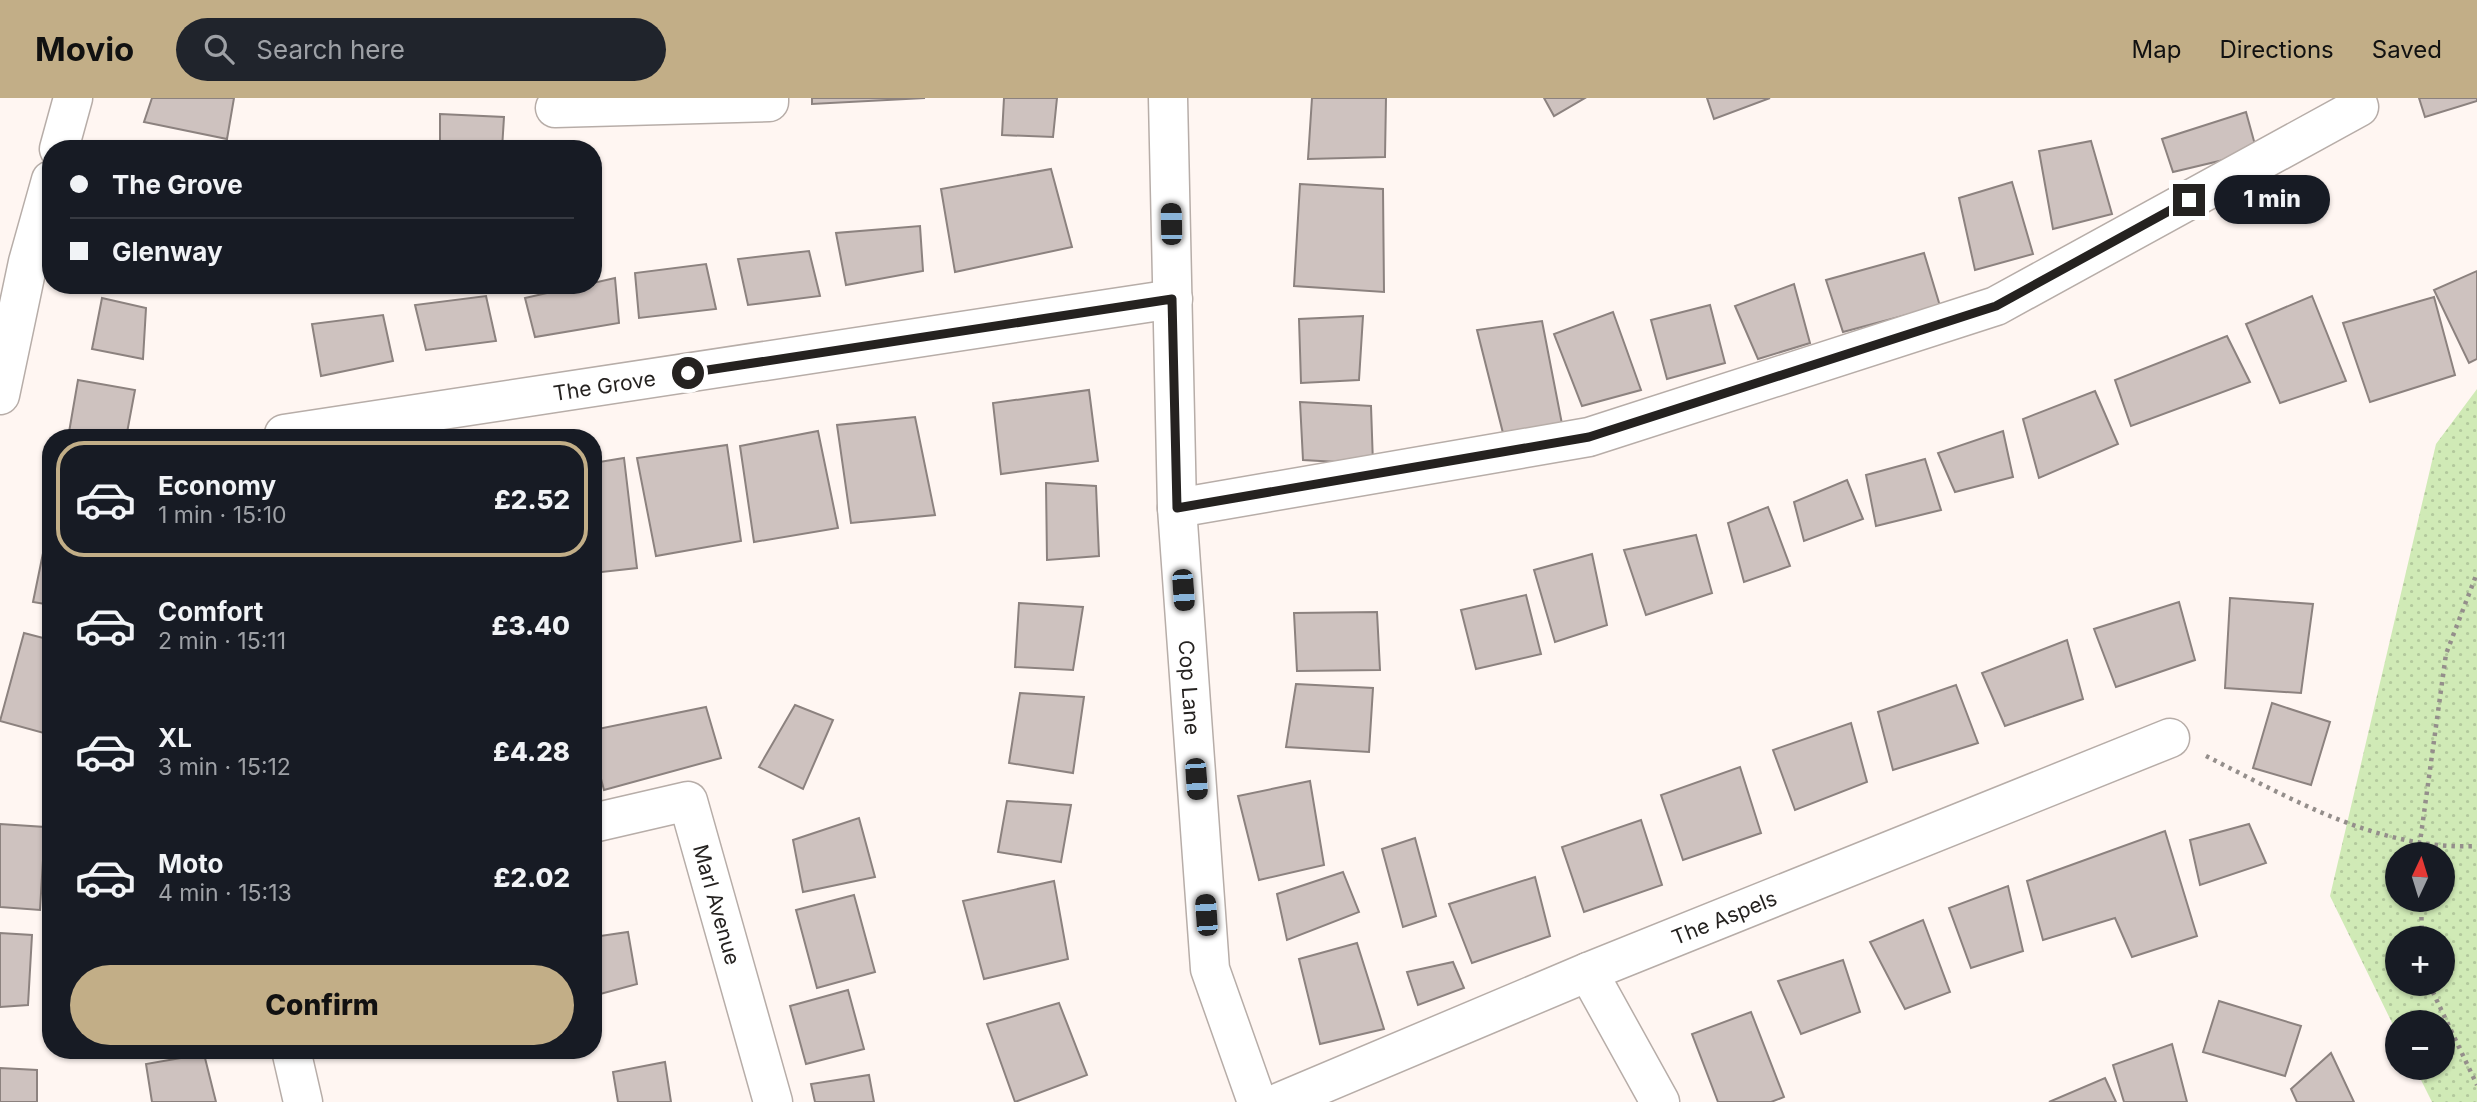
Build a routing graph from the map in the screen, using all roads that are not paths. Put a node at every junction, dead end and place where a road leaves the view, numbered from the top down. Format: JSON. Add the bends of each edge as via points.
{"nodes":[{"id":1,"x":73,"y":98,"type":"edge"},
{"id":2,"x":769,"y":98,"type":"edge"},
{"id":3,"x":1168,"y":98,"type":"edge"},
{"id":4,"x":2357,"y":103,"type":"edge"},
{"id":5,"x":555,"y":108,"type":"dead end"},
{"id":6,"x":62,"y":140,"type":"edge"},
{"id":7,"x":42,"y":199,"type":"edge"},
{"id":8,"x":14,"y":259,"type":"edge"},
{"id":9,"x":1172,"y":299,"type":"junction"},
{"id":10,"x":0,"y":394,"type":"edge"},
{"id":11,"x":323,"y":429,"type":"edge"},
{"id":12,"x":1177,"y":508,"type":"junction"},
{"id":13,"x":2170,"y":738,"type":"road end"},
{"id":14,"x":602,"y":820,"type":"edge"},
{"id":15,"x":1588,"y":972,"type":"junction"},
{"id":16,"x":293,"y":1059,"type":"edge"},
{"id":17,"x":303,"y":1102,"type":"edge"},
{"id":18,"x":774,"y":1102,"type":"edge"},
{"id":19,"x":1256,"y":1102,"type":"edge"},
{"id":20,"x":1280,"y":1102,"type":"edge"},
{"id":21,"x":1660,"y":1102,"type":"edge"}],
"edges":[{"from":1,"to":6,"type":"street"},
{"from":2,"to":5,"type":"street","via":[[769,102]]},
{"from":3,"to":9,"type":"street","name":"Cop Lane"},
{"from":4,"to":12,"type":"street","via":[[1996,306],[1589,437]]},
{"from":7,"to":8,"type":"street"},
{"from":8,"to":10,"type":"street"},
{"from":9,"to":11,"type":"street","name":"The Grove"},
{"from":9,"to":12,"type":"street","name":"Cop Lane"},
{"from":12,"to":19,"type":"street","name":"Cop Lane","via":[[1210,969]]},
{"from":13,"to":15,"type":"street","name":"The Aspels"},
{"from":14,"to":18,"type":"street","name":"Marl Avenue","via":[[688,801]]},
{"from":15,"to":20,"type":"street","name":"The Aspels"},
{"from":15,"to":21,"type":"street"},
{"from":16,"to":17,"type":"street"}]}
